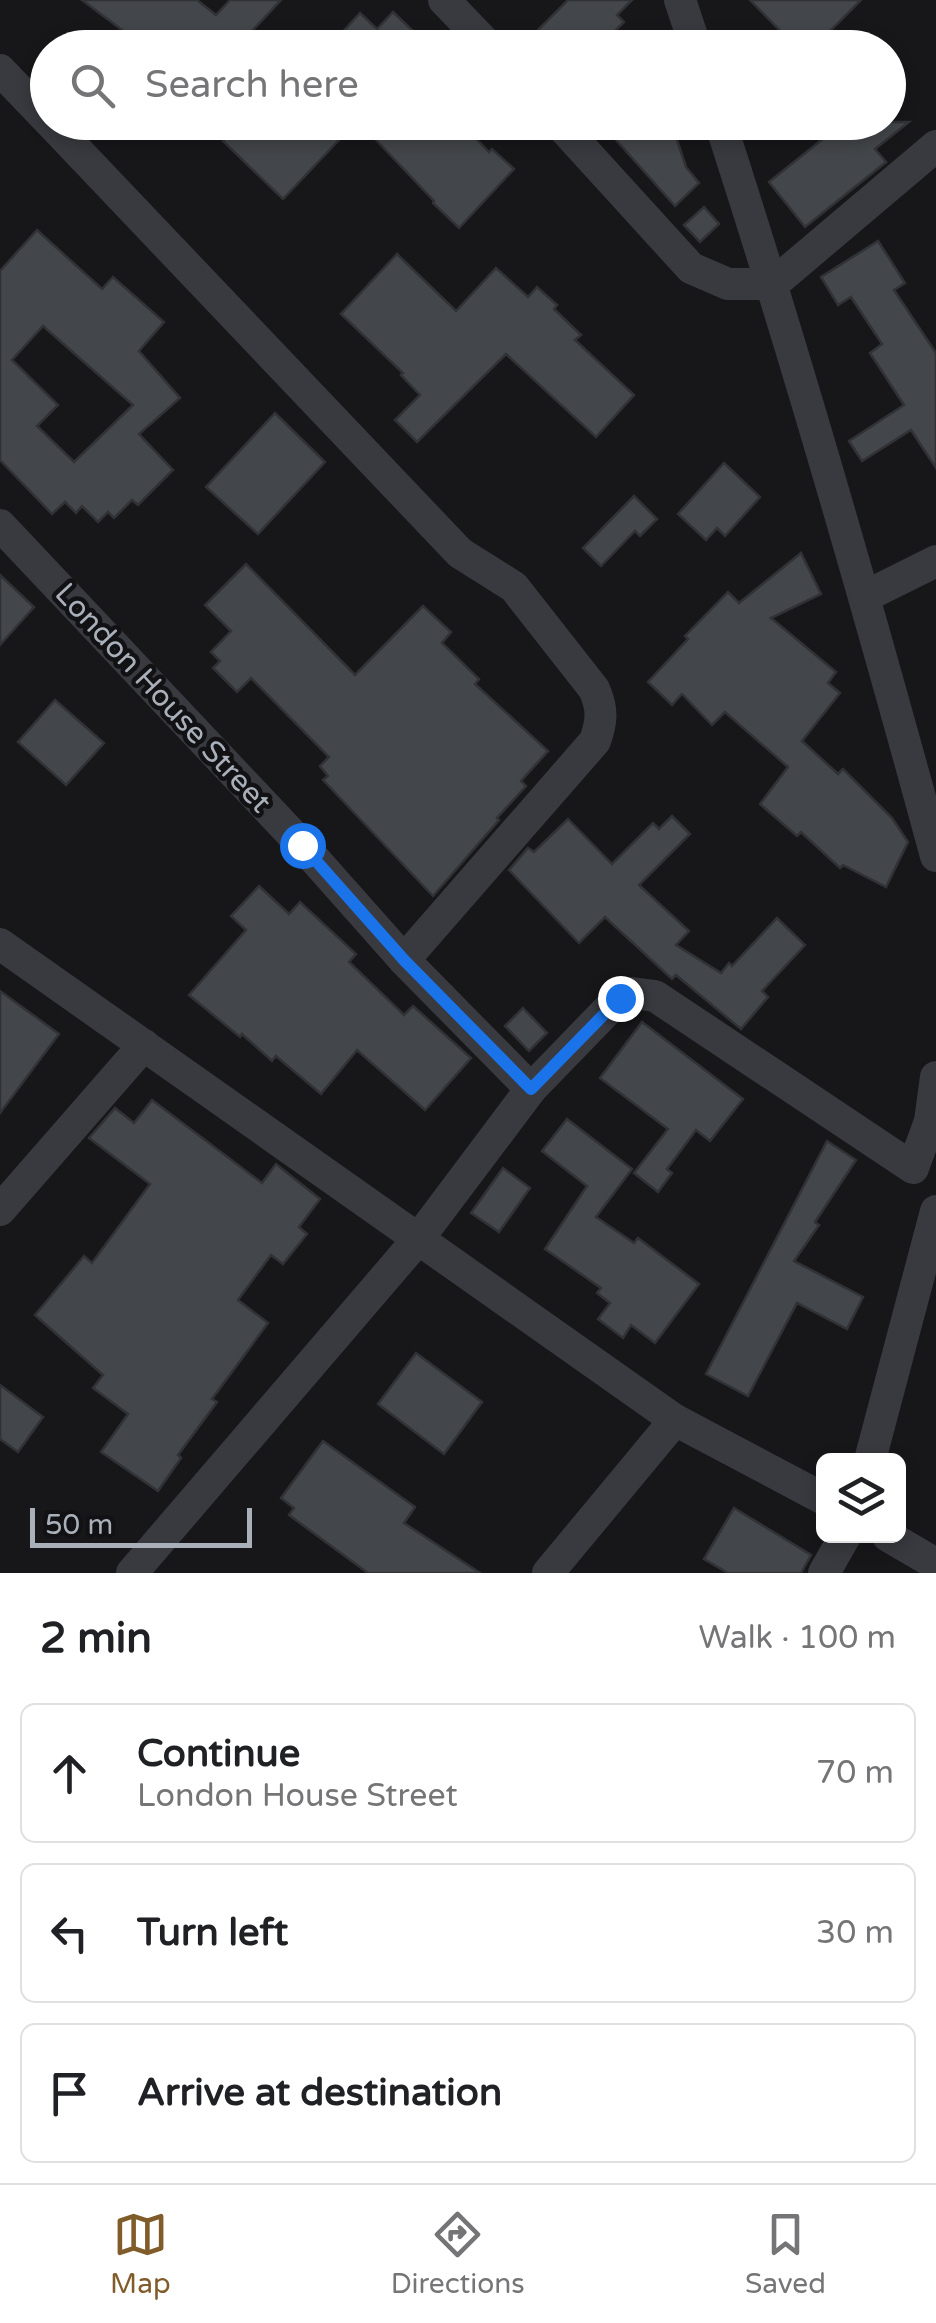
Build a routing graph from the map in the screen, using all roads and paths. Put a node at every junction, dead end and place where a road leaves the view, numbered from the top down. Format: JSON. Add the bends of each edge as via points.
{"nodes":[{"id":1,"x":444,"y":0,"type":"edge"},
{"id":2,"x":680,"y":0,"type":"edge"},
{"id":3,"x":473,"y":30,"type":"edge"},
{"id":4,"x":690,"y":30,"type":"edge"},
{"id":5,"x":0,"y":70,"type":"edge"},
{"id":6,"x":30,"y":101,"type":"edge"},
{"id":7,"x":67,"y":140,"type":"edge"},
{"id":8,"x":574,"y":140,"type":"edge"},
{"id":9,"x":726,"y":140,"type":"edge"},
{"id":10,"x":936,"y":146,"type":"edge"},
{"id":11,"x":773,"y":284,"type":"junction"},
{"id":12,"x":0,"y":525,"type":"edge"},
{"id":13,"x":936,"y":562,"type":"edge"},
{"id":14,"x":866,"y":596,"type":"junction"},
{"id":15,"x":936,"y":856,"type":"edge"},
{"id":16,"x":0,"y":944,"type":"edge"},
{"id":17,"x":404,"y":960,"type":"junction"},
{"id":18,"x":144,"y":1045,"type":"junction"},
{"id":19,"x":936,"y":1077,"type":"edge"},
{"id":20,"x":531,"y":1089,"type":"junction"},
{"id":21,"x":924,"y":1171,"type":"edge"},
{"id":22,"x":0,"y":1210,"type":"edge"},
{"id":23,"x":936,"y":1211,"type":"edge"},
{"id":24,"x":419,"y":1238,"type":"junction"},
{"id":25,"x":675,"y":1420,"type":"junction"},
{"id":26,"x":872,"y":1453,"type":"edge"},
{"id":27,"x":816,"y":1495,"type":"edge"},
{"id":28,"x":841,"y":1543,"type":"edge"},
{"id":29,"x":900,"y":1543,"type":"edge"},
{"id":30,"x":936,"y":1564,"type":"edge"},
{"id":31,"x":132,"y":1573,"type":"edge"},
{"id":32,"x":548,"y":1573,"type":"edge"},
{"id":33,"x":824,"y":1573,"type":"edge"}],
"edges":[{"from":1,"to":3,"type":"street"},
{"from":2,"to":4,"type":"street"},
{"from":5,"to":6,"type":"street"},
{"from":7,"to":17,"type":"street","via":[[460,552],[514,587],[594,689],[602,720],[596,741]]},
{"from":8,"to":11,"type":"street","via":[[691,268],[728,284]]},
{"from":9,"to":11,"type":"street"},
{"from":10,"to":11,"type":"street"},
{"from":11,"to":14,"type":"street"},
{"from":12,"to":17,"type":"street","name":"London House Street"},
{"from":13,"to":14,"type":"street"},
{"from":14,"to":15,"type":"street"},
{"from":16,"to":18,"type":"street"},
{"from":17,"to":20,"type":"street","name":"London House Street"},
{"from":18,"to":22,"type":"street"},
{"from":18,"to":24,"type":"street"},
{"from":19,"to":21,"type":"street"},
{"from":20,"to":21,"type":"street","via":[[620,998],[644,993]]},
{"from":20,"to":24,"type":"street"},
{"from":23,"to":26,"type":"street"},
{"from":24,"to":25,"type":"street"},
{"from":24,"to":31,"type":"street"},
{"from":25,"to":27,"type":"street"},
{"from":25,"to":32,"type":"street"},
{"from":28,"to":33,"type":"street"},
{"from":29,"to":30,"type":"street"}]}
